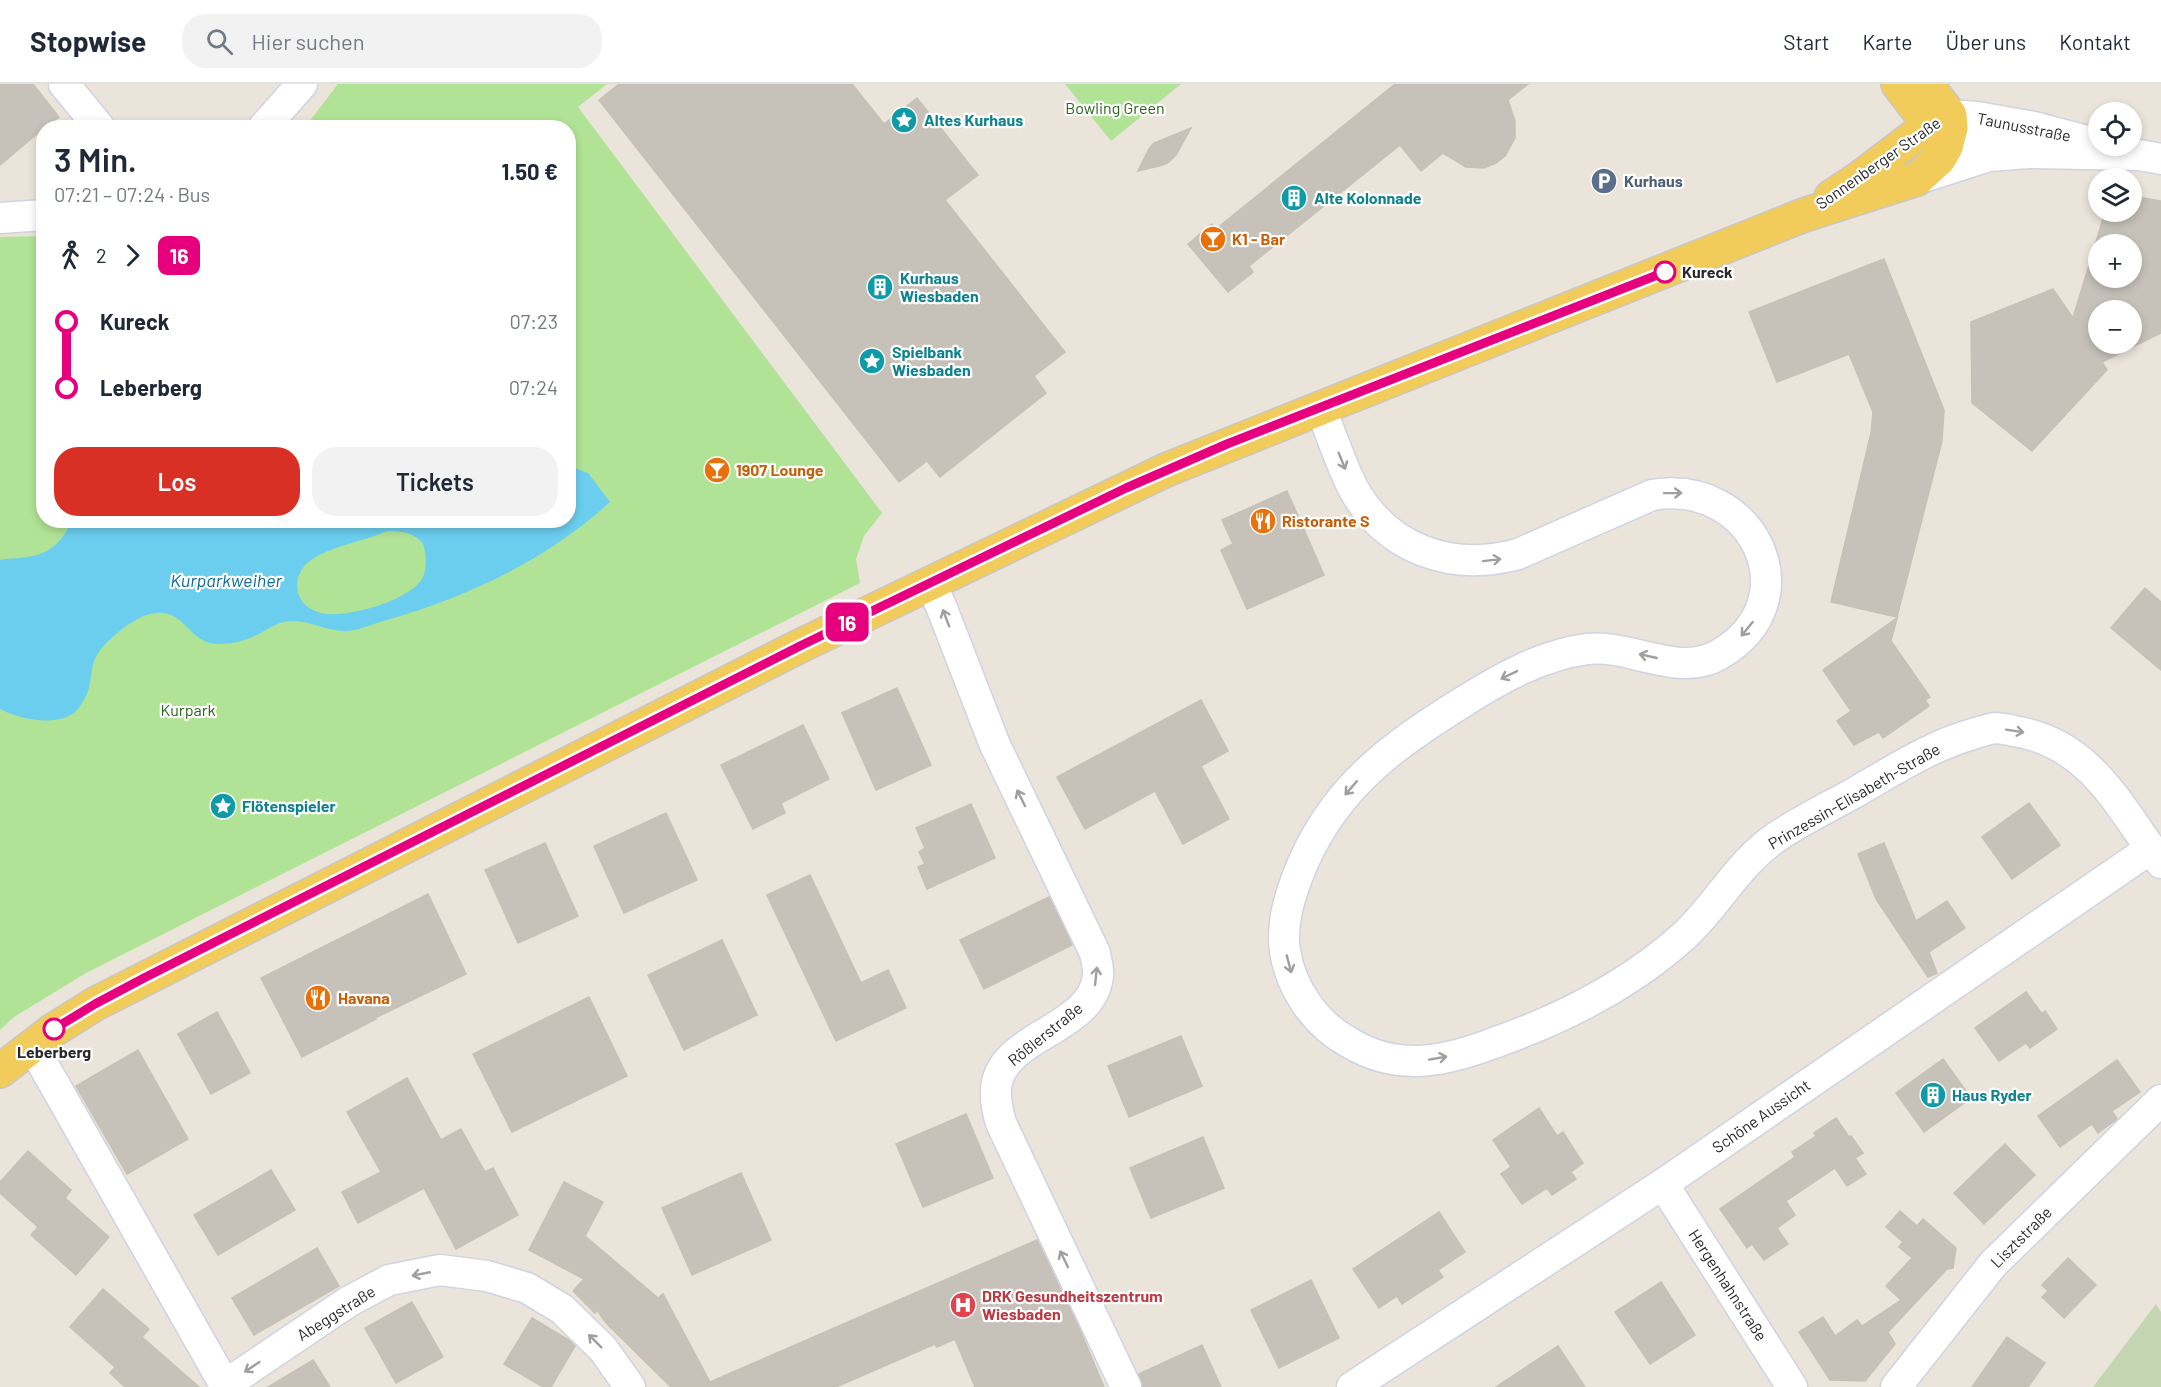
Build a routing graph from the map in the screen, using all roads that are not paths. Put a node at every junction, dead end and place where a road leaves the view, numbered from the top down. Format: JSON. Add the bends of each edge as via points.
{"nodes":[{"id":1,"x":64,"y":84,"type":"edge"},
{"id":2,"x":302,"y":84,"type":"edge"},
{"id":3,"x":1898,"y":84,"type":"edge"},
{"id":4,"x":1926,"y":84,"type":"edge"},
{"id":5,"x":93,"y":120,"type":"edge"},
{"id":6,"x":270,"y":120,"type":"edge"},
{"id":7,"x":1942,"y":126,"type":"junction"},
{"id":8,"x":2088,"y":141,"type":"edge"},
{"id":9,"x":2028,"y":153,"type":"junction"},
{"id":10,"x":2150,"y":157,"type":"edge"},
{"id":11,"x":1917,"y":179,"type":"junction"},
{"id":12,"x":1804,"y":215,"type":"junction"},
{"id":13,"x":36,"y":216,"type":"edge"},
{"id":14,"x":0,"y":218,"type":"edge"},
{"id":15,"x":1320,"y":407,"type":"junction"},
{"id":16,"x":930,"y":582,"type":"junction"},
{"id":17,"x":2156,"y":856,"type":"edge"},
{"id":18,"x":32,"y":1045,"type":"junction"},
{"id":19,"x":0,"y":1071,"type":"edge"},
{"id":20,"x":2161,"y":1100,"type":"edge"},
{"id":21,"x":1663,"y":1184,"type":"junction"},
{"id":22,"x":225,"y":1386,"type":"edge"},
{"id":23,"x":630,"y":1387,"type":"edge"},
{"id":24,"x":1126,"y":1387,"type":"edge"},
{"id":25,"x":1352,"y":1387,"type":"edge"},
{"id":26,"x":1792,"y":1387,"type":"edge"},
{"id":27,"x":1896,"y":1387,"type":"edge"}],
"edges":[{"from":1,"to":5,"type":"street"},
{"from":2,"to":6,"type":"street"},
{"from":3,"to":7,"type":"main road"},
{"from":4,"to":7,"type":"main road"},
{"from":7,"to":8,"type":"street","name":"Taunusstraße","via":[[1977,117]]},
{"from":7,"to":9,"type":"street"},
{"from":7,"to":11,"type":"main road","name":"Sonnenberger Straße","via":[[1939,159]]},
{"from":7,"to":12,"type":"main road","name":"Sonnenberger Straße"},
{"from":9,"to":10,"type":"street","name":"Taunusstraße"},
{"from":9,"to":11,"type":"street","name":"Sonnenberger Straße","via":[[1989,156]]},
{"from":11,"to":12,"type":"main road","name":"Sonnenberger Straße"},
{"from":12,"to":15,"type":"main road","name":"Sonnenberger Straße"},
{"from":13,"to":14,"type":"street"},
{"from":15,"to":16,"type":"main road","name":"Sonnenberger Straße","via":[[1166,470]]},
{"from":15,"to":17,"type":"street","name":"Prinzessin-Elisabeth-Straße","one_way":true,"via":[[1365,507],[1399,539],[1420,550],[1458,560],[1499,559],[1652,495],[1687,493],[1721,506],[1742,523],[1758,545],[1766,573],[1764,595],[1756,616],[1735,644],[1720,654],[1692,664],[1601,648],[1548,658],[1506,677],[1441,716],[1394,747],[1352,787],[1334,809],[1302,865],[1284,926],[1284,948],[1298,991],[1326,1027],[1342,1040],[1398,1060],[1438,1059],[1489,1045],[1557,1018],[1624,981],[1685,935],[1738,870],[1777,837],[1921,754],[1996,728],[2033,734],[2066,748],[2104,783]]},
{"from":16,"to":18,"type":"main road","name":"Sonnenberger Straße","via":[[144,978]]},
{"from":24,"to":16,"type":"street","name":"Rößlerstraße","one_way":true,"via":[[1001,1123],[995,1101],[997,1080],[1007,1062],[1080,1010],[1092,993],[1098,976],[1095,953],[995,745]]},
{"from":17,"to":21,"type":"street","name":"Schöne Aussicht"},
{"from":18,"to":19,"type":"main road","name":"Sonnenberger Straße"},
{"from":18,"to":22,"type":"street"},
{"from":20,"to":27,"type":"street","name":"Lisztstraße","via":[[1993,1264]]},
{"from":21,"to":25,"type":"street","name":"Schöne Aussicht"},
{"from":21,"to":26,"type":"street","name":"Hergenhahnstraße"},
{"from":23,"to":22,"type":"street","name":"Abeggstraße","one_way":true,"via":[[603,1349],[562,1309],[526,1288],[487,1276],[440,1270],[389,1281],[348,1302]]}]}
